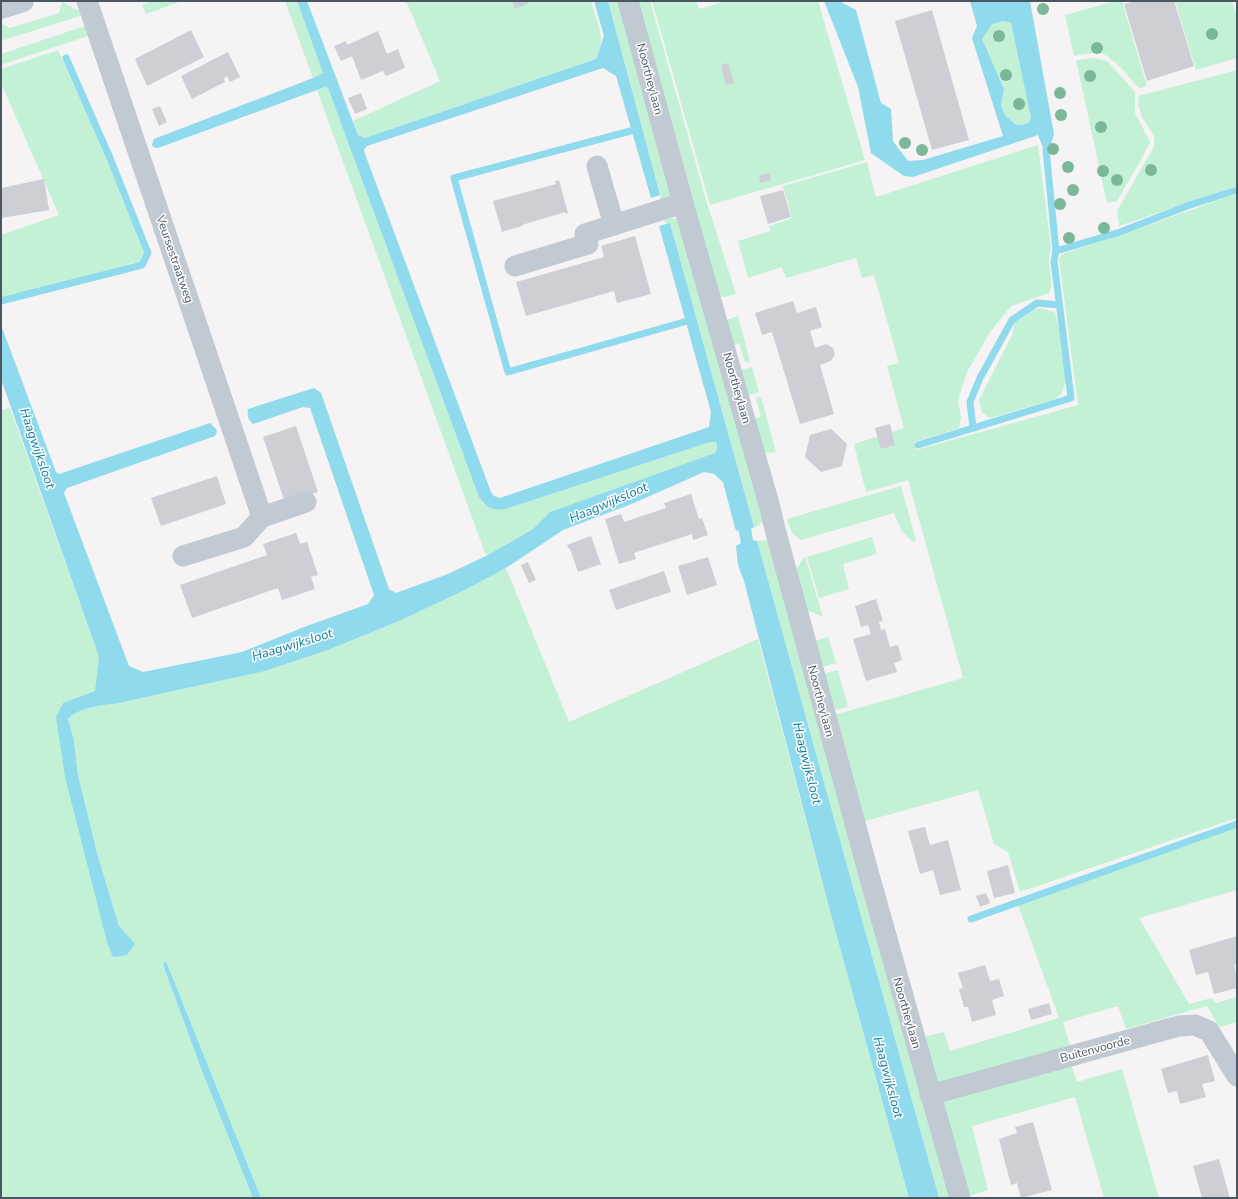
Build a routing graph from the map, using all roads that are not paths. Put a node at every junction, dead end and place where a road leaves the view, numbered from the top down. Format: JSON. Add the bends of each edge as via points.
{"nodes":[{"id":1,"x":23,"y":1,"type":"edge"},
{"id":2,"x":87,"y":1,"type":"edge"},
{"id":3,"x":628,"y":1,"type":"edge"},
{"id":4,"x":1,"y":8,"type":"edge"},
{"id":5,"x":597,"y":166,"type":"dead end"},
{"id":6,"x":684,"y":203,"type":"junction"},
{"id":7,"x":614,"y":225,"type":"junction"},
{"id":8,"x":515,"y":266,"type":"dead end"},
{"id":9,"x":306,"y":502,"type":"dead end"},
{"id":10,"x":262,"y":517,"type":"junction"},
{"id":11,"x":183,"y":556,"type":"dead end"},
{"id":12,"x":1237,"y":1076,"type":"edge"},
{"id":13,"x":930,"y":1095,"type":"junction"},
{"id":14,"x":960,"y":1198,"type":"edge"}],
"edges":[{"from":1,"to":4,"type":"main road"},
{"from":2,"to":10,"type":"street","name":"Veursestraatweg"},
{"from":3,"to":6,"type":"street","name":"Noortheylaan"},
{"from":5,"to":7,"type":"street"},
{"from":6,"to":7,"type":"street"},
{"from":6,"to":13,"type":"street","name":"Noortheylaan","via":[[770,504],[862,852]]},
{"from":7,"to":8,"type":"street","via":[[585,234],[588,244]]},
{"from":9,"to":10,"type":"street"},
{"from":10,"to":11,"type":"street","via":[[244,537]]},
{"from":12,"to":13,"type":"street","name":"Buitenvoorde","via":[[1208,1030],[1195,1025],[1179,1026]]},
{"from":13,"to":14,"type":"street","name":"Noortheylaan"}]}
